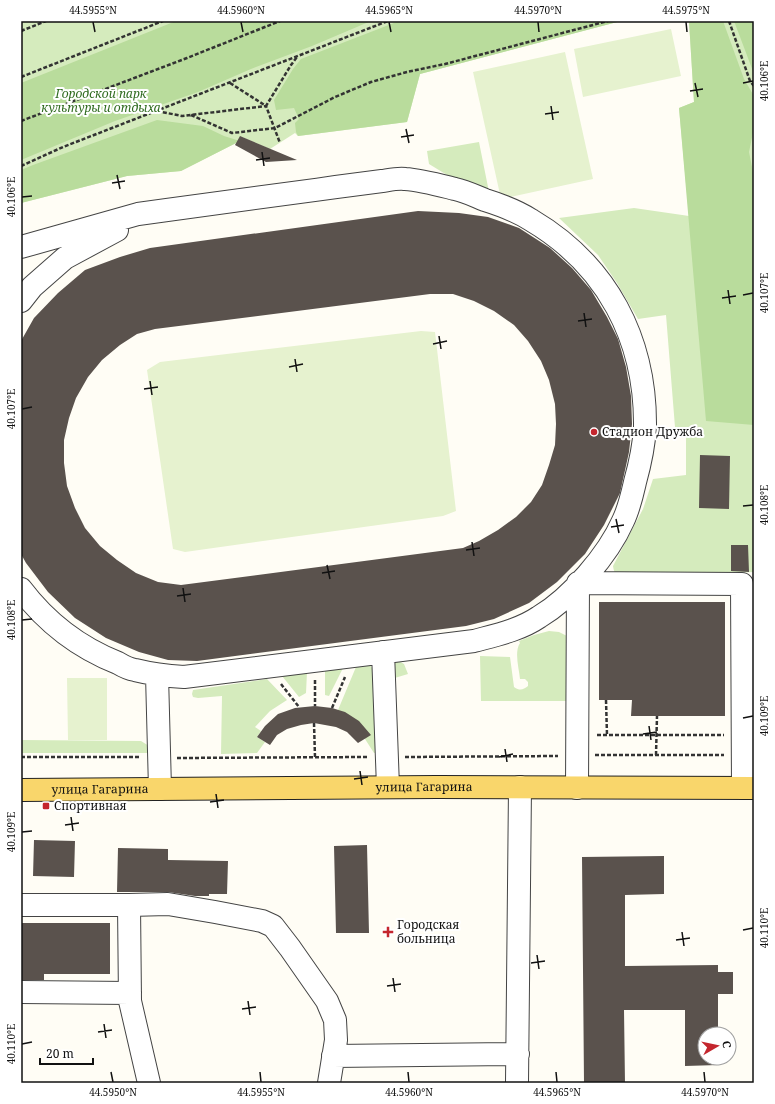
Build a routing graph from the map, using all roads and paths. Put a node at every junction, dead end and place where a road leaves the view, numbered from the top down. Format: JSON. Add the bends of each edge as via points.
{"nodes":[{"id":1,"x":46,"y":21,"type":"edge"},
{"id":2,"x":163,"y":21,"type":"edge"},
{"id":3,"x":280,"y":21,"type":"edge"},
{"id":4,"x":388,"y":21,"type":"edge"},
{"id":5,"x":608,"y":21,"type":"edge"},
{"id":6,"x":729,"y":21,"type":"edge"},
{"id":7,"x":21,"y":31,"type":"edge"},
{"id":8,"x":297,"y":57,"type":"junction"},
{"id":9,"x":21,"y":77,"type":"edge"},
{"id":10,"x":230,"y":83,"type":"junction"},
{"id":11,"x":754,"y":86,"type":"edge"},
{"id":12,"x":266,"y":106,"type":"junction"},
{"id":13,"x":156,"y":111,"type":"junction"},
{"id":14,"x":191,"y":115,"type":"junction"},
{"id":15,"x":21,"y":121,"type":"edge"},
{"id":16,"x":275,"y":128,"type":"junction"},
{"id":17,"x":280,"y":142,"type":"dead end"},
{"id":18,"x":21,"y":166,"type":"edge"},
{"id":19,"x":167,"y":210,"type":"junction"},
{"id":20,"x":21,"y":247,"type":"edge"},
{"id":21,"x":21,"y":301,"type":"edge"},
{"id":22,"x":578,"y":583,"type":"junction"},
{"id":23,"x":21,"y":589,"type":"edge"},
{"id":24,"x":383,"y":652,"type":"junction"},
{"id":25,"x":354,"y":656,"type":"junction"},
{"id":26,"x":315,"y":661,"type":"junction"},
{"id":27,"x":266,"y":667,"type":"junction"},
{"id":28,"x":157,"y":675,"type":"junction"},
{"id":29,"x":606,"y":700,"type":"dead end"},
{"id":30,"x":315,"y":706,"type":"dead end"},
{"id":31,"x":299,"y":707,"type":"dead end"},
{"id":32,"x":332,"y":708,"type":"dead end"},
{"id":33,"x":657,"y":716,"type":"dead end"},
{"id":34,"x":314,"y":723,"type":"dead end"},
{"id":35,"x":577,"y":734,"type":"junction"},
{"id":36,"x":607,"y":735,"type":"junction"},
{"id":37,"x":656,"y":735,"type":"junction"},
{"id":38,"x":743,"y":735,"type":"junction"},
{"id":39,"x":656,"y":755,"type":"dead end"},
{"id":40,"x":315,"y":757,"type":"dead end"},
{"id":41,"x":388,"y":787,"type":"junction"},
{"id":42,"x":520,"y":787,"type":"junction"},
{"id":43,"x":577,"y":788,"type":"junction"},
{"id":44,"x":748,"y":788,"type":"edge"},
{"id":45,"x":160,"y":789,"type":"junction"},
{"id":46,"x":21,"y":790,"type":"edge"},
{"id":47,"x":21,"y":905,"type":"edge"},
{"id":48,"x":129,"y":905,"type":"junction"},
{"id":49,"x":21,"y":992,"type":"edge"},
{"id":50,"x":130,"y":993,"type":"junction"},
{"id":51,"x":518,"y":1054,"type":"junction"},
{"id":52,"x":333,"y":1056,"type":"junction"},
{"id":53,"x":149,"y":1083,"type":"edge"},
{"id":54,"x":329,"y":1083,"type":"edge"},
{"id":55,"x":517,"y":1083,"type":"edge"}],
"edges":[{"from":1,"to":7,"type":"path"},
{"from":2,"to":9,"type":"path"},
{"from":3,"to":15,"type":"path"},
{"from":4,"to":8,"type":"path"},
{"from":5,"to":16,"type":"path","via":[[371,82],[335,97]]},
{"from":6,"to":11,"type":"path"},
{"from":8,"to":10,"type":"path"},
{"from":8,"to":12,"type":"path"},
{"from":10,"to":12,"type":"path"},
{"from":10,"to":13,"type":"path"},
{"from":12,"to":14,"type":"path"},
{"from":12,"to":16,"type":"path"},
{"from":13,"to":14,"type":"path","via":[[182,116]]},
{"from":13,"to":18,"type":"path"},
{"from":14,"to":16,"type":"path","via":[[232,133]]},
{"from":16,"to":17,"type":"path"},
{"from":19,"to":20,"type":"lane","via":[[138,214]]},
{"from":19,"to":21,"type":"lane","via":[[126,225],[65,258],[32,287]]},
{"from":19,"to":22,"type":"lane","via":[[403,179],[456,189],[511,209],[530,218],[568,246],[602,283],[628,329],[637,358],[643,392],[645,429],[640,461],[624,521],[607,550]]},
{"from":22,"to":24,"type":"lane","via":[[539,618],[513,630],[474,641]]},
{"from":22,"to":35,"type":"lane"},
{"from":22,"to":38,"type":"lane","via":[[742,584]]},
{"from":23,"to":28,"type":"lane","via":[[67,636],[89,650],[133,670]]},
{"from":24,"to":25,"type":"lane"},
{"from":24,"to":41,"type":"lane"},
{"from":25,"to":26,"type":"lane"},
{"from":25,"to":32,"type":"path"},
{"from":26,"to":27,"type":"lane"},
{"from":26,"to":30,"type":"path"},
{"from":27,"to":28,"type":"lane","via":[[184,677]]},
{"from":27,"to":31,"type":"path"},
{"from":28,"to":45,"type":"lane"},
{"from":29,"to":36,"type":"path"},
{"from":33,"to":37,"type":"path"},
{"from":34,"to":40,"type":"path"},
{"from":35,"to":36,"type":"path"},
{"from":35,"to":43,"type":"lane"},
{"from":36,"to":37,"type":"path"},
{"from":37,"to":38,"type":"path"},
{"from":37,"to":39,"type":"path"},
{"from":38,"to":44,"type":"lane"},
{"from":41,"to":42,"type":"main road","name":"улица Гагарина"},
{"from":41,"to":45,"type":"main road","name":"улица Гагарина"},
{"from":42,"to":43,"type":"main road","name":"улица Гагарина"},
{"from":42,"to":51,"type":"lane"},
{"from":43,"to":44,"type":"main road","name":"улица Гагарина"},
{"from":45,"to":46,"type":"main road","name":"улица Гагарина"},
{"from":47,"to":48,"type":"lane"},
{"from":48,"to":50,"type":"lane"},
{"from":48,"to":52,"type":"lane","via":[[168,904],[262,921],[273,926],[327,1001],[335,1020],[336,1040]]},
{"from":49,"to":50,"type":"lane"},
{"from":50,"to":53,"type":"lane"},
{"from":51,"to":52,"type":"lane"},
{"from":51,"to":55,"type":"lane"},
{"from":52,"to":54,"type":"lane"}]}
